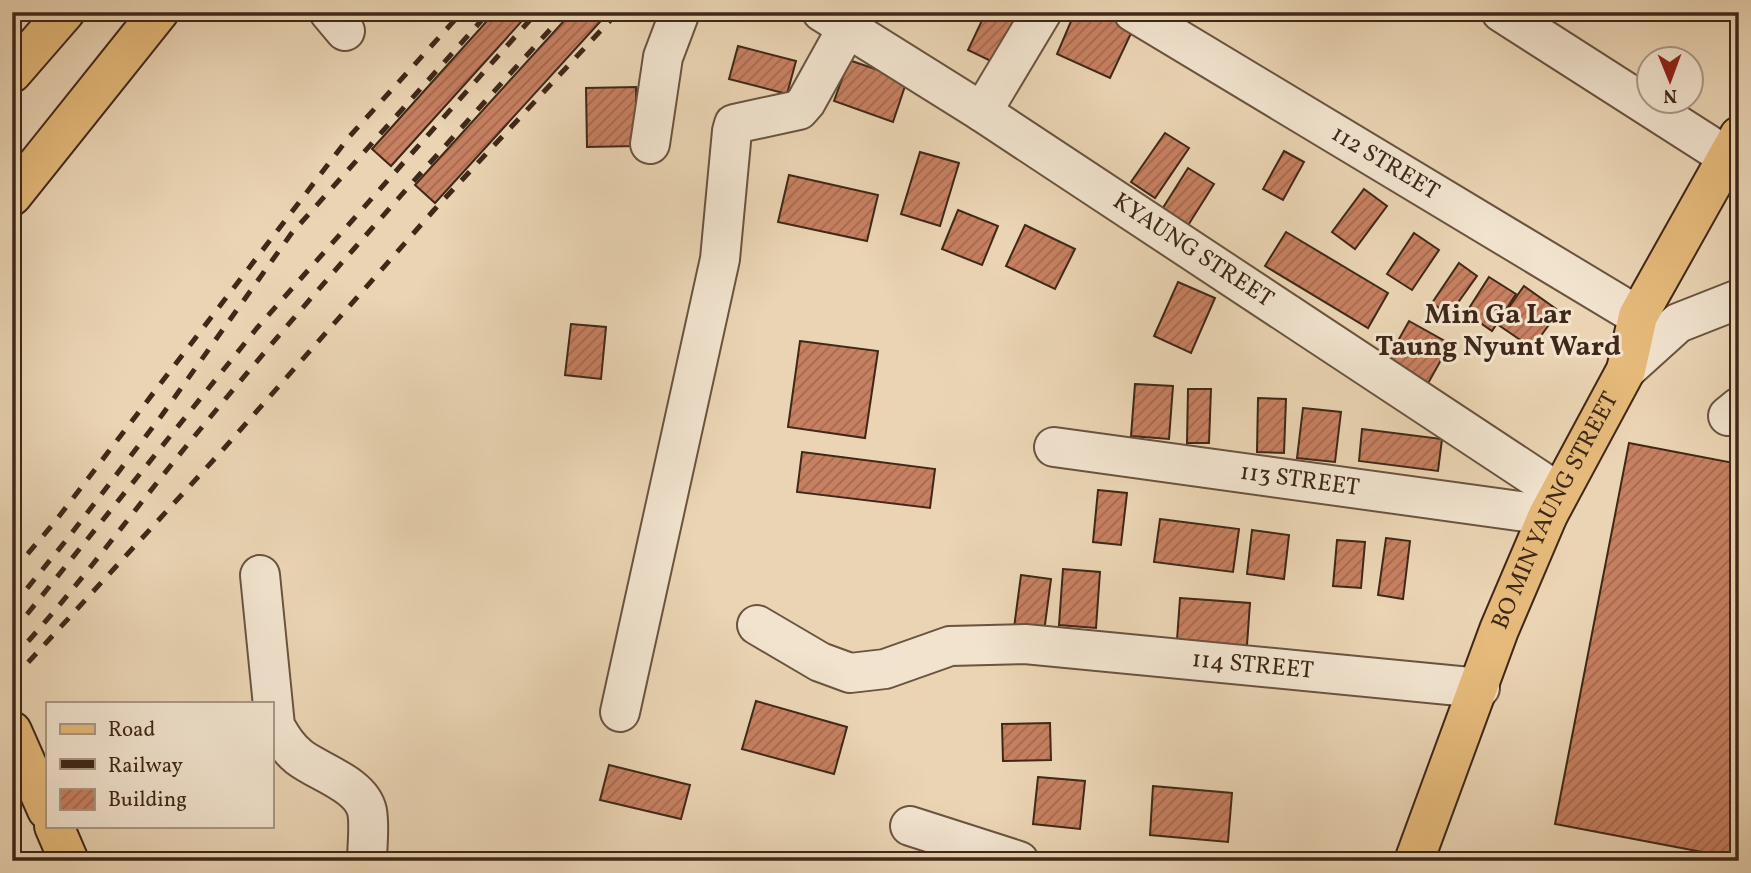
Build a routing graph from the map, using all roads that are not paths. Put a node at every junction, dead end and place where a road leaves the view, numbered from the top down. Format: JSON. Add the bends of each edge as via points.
{"nodes":[{"id":1,"x":65,"y":12,"type":"edge"},
{"id":2,"x":159,"y":12,"type":"edge"},
{"id":3,"x":680,"y":12,"type":"edge"},
{"id":4,"x":1042,"y":12,"type":"edge"},
{"id":5,"x":1133,"y":12,"type":"edge"},
{"id":6,"x":1501,"y":12,"type":"edge"},
{"id":7,"x":842,"y":18,"type":"edge"},
{"id":8,"x":17,"y":58,"type":"edge"},
{"id":9,"x":982,"y":112,"type":"junction"},
{"id":10,"x":650,"y":144,"type":"dead end"},
{"id":11,"x":1732,"y":146,"type":"edge"},
{"id":12,"x":12,"y":196,"type":"edge"},
{"id":13,"x":1739,"y":299,"type":"edge"},
{"id":14,"x":1638,"y":316,"type":"junction"},
{"id":15,"x":1626,"y":370,"type":"junction"},
{"id":16,"x":1054,"y":447,"type":"dead end"},
{"id":17,"x":1554,"y":504,"type":"junction"},
{"id":18,"x":260,"y":575,"type":"dead end"},
{"id":19,"x":757,"y":625,"type":"dead end"},
{"id":20,"x":1480,"y":688,"type":"junction"},
{"id":21,"x":273,"y":702,"type":"edge"},
{"id":22,"x":273,"y":706,"type":"edge"},
{"id":23,"x":620,"y":712,"type":"dead end"},
{"id":24,"x":12,"y":731,"type":"edge"},
{"id":25,"x":46,"y":808,"type":"edge"},
{"id":26,"x":910,"y":826,"type":"dead end"},
{"id":27,"x":55,"y":828,"type":"edge"},
{"id":28,"x":69,"y":861,"type":"edge"},
{"id":29,"x":367,"y":861,"type":"edge"},
{"id":30,"x":1019,"y":861,"type":"edge"},
{"id":31,"x":1414,"y":861,"type":"edge"}],
"edges":[{"from":1,"to":8,"type":"main road"},
{"from":2,"to":12,"type":"main road"},
{"from":3,"to":10,"type":"street","via":[[663,57]]},
{"from":4,"to":9,"type":"street"},
{"from":5,"to":14,"type":"street","name":"112 STREET"},
{"from":6,"to":11,"type":"street"},
{"from":7,"to":9,"type":"street","name":"KYAUNG STREET"},
{"from":7,"to":23,"type":"street","via":[[799,110],[734,124],[720,259]]},
{"from":9,"to":17,"type":"street","name":"KYAUNG STREET"},
{"from":11,"to":14,"type":"main road","name":"BO MIN YAUNG STREET"},
{"from":13,"to":15,"type":"street","via":[[1678,323]]},
{"from":14,"to":15,"type":"main road","name":"BO MIN YAUNG STREET"},
{"from":15,"to":17,"type":"main road","name":"BO MIN YAUNG STREET"},
{"from":16,"to":17,"type":"street","name":"113 STREET"},
{"from":17,"to":20,"type":"main road","name":"BO MIN YAUNG STREET","via":[[1499,631]]},
{"from":18,"to":21,"type":"street"},
{"from":19,"to":20,"type":"street","name":"114 STREET","via":[[820,662],[850,673],[885,669],[950,646],[1025,644]]},
{"from":20,"to":31,"type":"main road","name":"BO MIN YAUNG STREET"},
{"from":22,"to":29,"type":"street","via":[[275,726],[288,746],[362,800],[367,811]]},
{"from":24,"to":25,"type":"main road"},
{"from":26,"to":30,"type":"street"},
{"from":27,"to":28,"type":"main road"}]}
